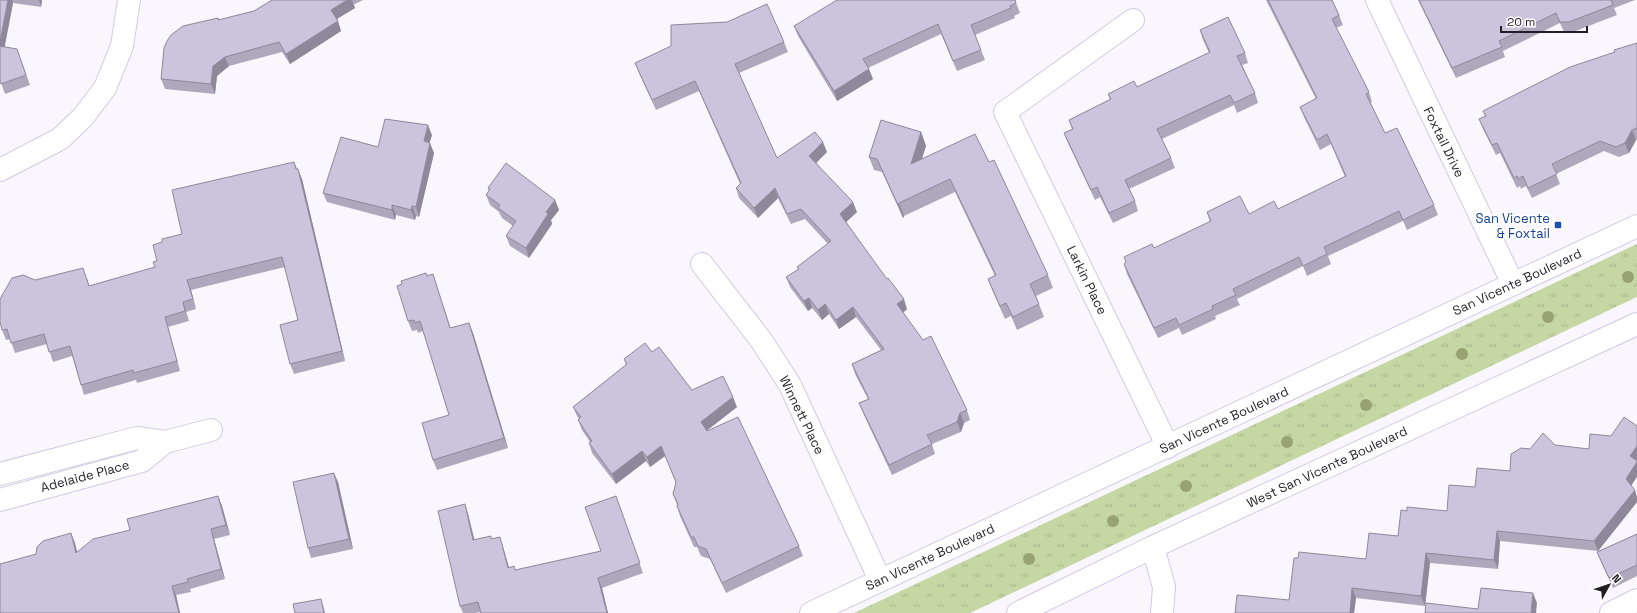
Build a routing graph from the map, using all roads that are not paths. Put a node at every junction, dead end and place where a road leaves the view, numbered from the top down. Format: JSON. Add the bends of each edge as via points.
{"nodes":[{"id":1,"x":129,"y":0,"type":"edge"},
{"id":2,"x":1377,"y":0,"type":"edge"},
{"id":3,"x":1133,"y":20,"type":"dead end"},
{"id":4,"x":0,"y":170,"type":"edge"},
{"id":5,"x":1637,"y":226,"type":"edge"},
{"id":6,"x":702,"y":264,"type":"dead end"},
{"id":7,"x":1512,"y":284,"type":"junction"},
{"id":8,"x":1637,"y":324,"type":"edge"},
{"id":9,"x":211,"y":430,"type":"dead end"},
{"id":10,"x":165,"y":442,"type":"junction"},
{"id":11,"x":1168,"y":447,"type":"junction"},
{"id":12,"x":0,"y":474,"type":"edge"},
{"id":13,"x":0,"y":500,"type":"edge"},
{"id":14,"x":1153,"y":548,"type":"junction"},
{"id":15,"x":880,"y":580,"type":"junction"},
{"id":16,"x":1637,"y":600,"type":"edge"},
{"id":17,"x":810,"y":613,"type":"edge"},
{"id":18,"x":1018,"y":613,"type":"edge"},
{"id":19,"x":1162,"y":613,"type":"edge"},
{"id":20,"x":1610,"y":613,"type":"edge"}],
"edges":[{"from":1,"to":4,"type":"street","via":[[122,46],[105,88],[83,117],[60,139]]},
{"from":2,"to":7,"type":"street","name":"Foxtail Drive"},
{"from":3,"to":11,"type":"street","name":"Larkin Place","via":[[1005,112]]},
{"from":5,"to":7,"type":"street","name":"San Vicente Boulevard"},
{"from":6,"to":15,"type":"street","name":"Winnett Place","via":[[761,340],[790,385]]},
{"from":7,"to":11,"type":"street","name":"San Vicente Boulevard"},
{"from":8,"to":14,"type":"street","name":"West San Vicente Boulevard"},
{"from":9,"to":10,"type":"street","name":"Adelaide Place"},
{"from":10,"to":12,"type":"street","name":"Adelaide Place","via":[[137,438]]},
{"from":10,"to":13,"type":"street","name":"Adelaide Place","via":[[142,460]]},
{"from":11,"to":15,"type":"street","name":"San Vicente Boulevard"},
{"from":14,"to":18,"type":"street","name":"West San Vicente Boulevard"},
{"from":14,"to":19,"type":"street","via":[[1164,587]]},
{"from":15,"to":17,"type":"street","name":"San Vicente Boulevard"},
{"from":16,"to":20,"type":"street"}]}
